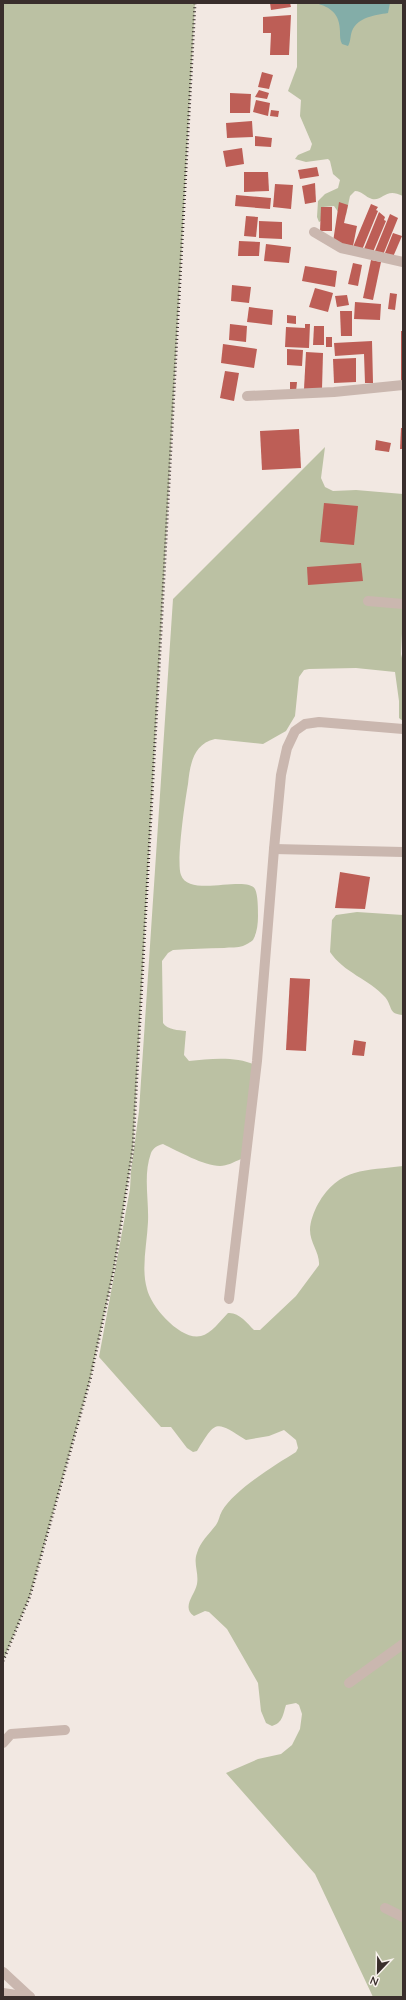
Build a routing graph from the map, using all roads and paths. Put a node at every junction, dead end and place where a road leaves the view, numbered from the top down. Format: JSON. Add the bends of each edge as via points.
{"nodes":[{"id":1,"x":314,"y":232,"type":"dead end"},
{"id":2,"x":403,"y":262,"type":"edge"},
{"id":3,"x":403,"y":385,"type":"edge"},
{"id":4,"x":248,"y":396,"type":"dead end"},
{"id":5,"x":368,"y":601,"type":"dead end"},
{"id":6,"x":403,"y":604,"type":"edge"},
{"id":7,"x":403,"y":729,"type":"edge"},
{"id":8,"x":274,"y":849,"type":"junction"},
{"id":9,"x":403,"y":852,"type":"edge"},
{"id":10,"x":229,"y":1299,"type":"dead end"},
{"id":11,"x":403,"y":1644,"type":"edge"},
{"id":12,"x":349,"y":1683,"type":"dead end"},
{"id":13,"x":65,"y":1730,"type":"dead end"},
{"id":14,"x":3,"y":1743,"type":"edge"},
{"id":15,"x":385,"y":1908,"type":"dead end"},
{"id":16,"x":403,"y":1917,"type":"edge"},
{"id":17,"x":3,"y":1972,"type":"edge"},
{"id":18,"x":3,"y":1993,"type":"edge"}],
"edges":[{"from":1,"to":2,"type":"street","via":[[341,248]]},
{"from":3,"to":4,"type":"street","via":[[334,392]]},
{"from":5,"to":6,"type":"street"},
{"from":7,"to":8,"type":"street","via":[[319,722],[305,724],[295,731],[286,748],[281,775]]},
{"from":8,"to":9,"type":"street"},
{"from":8,"to":10,"type":"street","via":[[257,1061]]},
{"from":11,"to":12,"type":"street"},
{"from":13,"to":14,"type":"street","via":[[11,1734]]},
{"from":15,"to":16,"type":"street"},
{"from":17,"to":18,"type":"street","via":[[30,1997]]}]}
